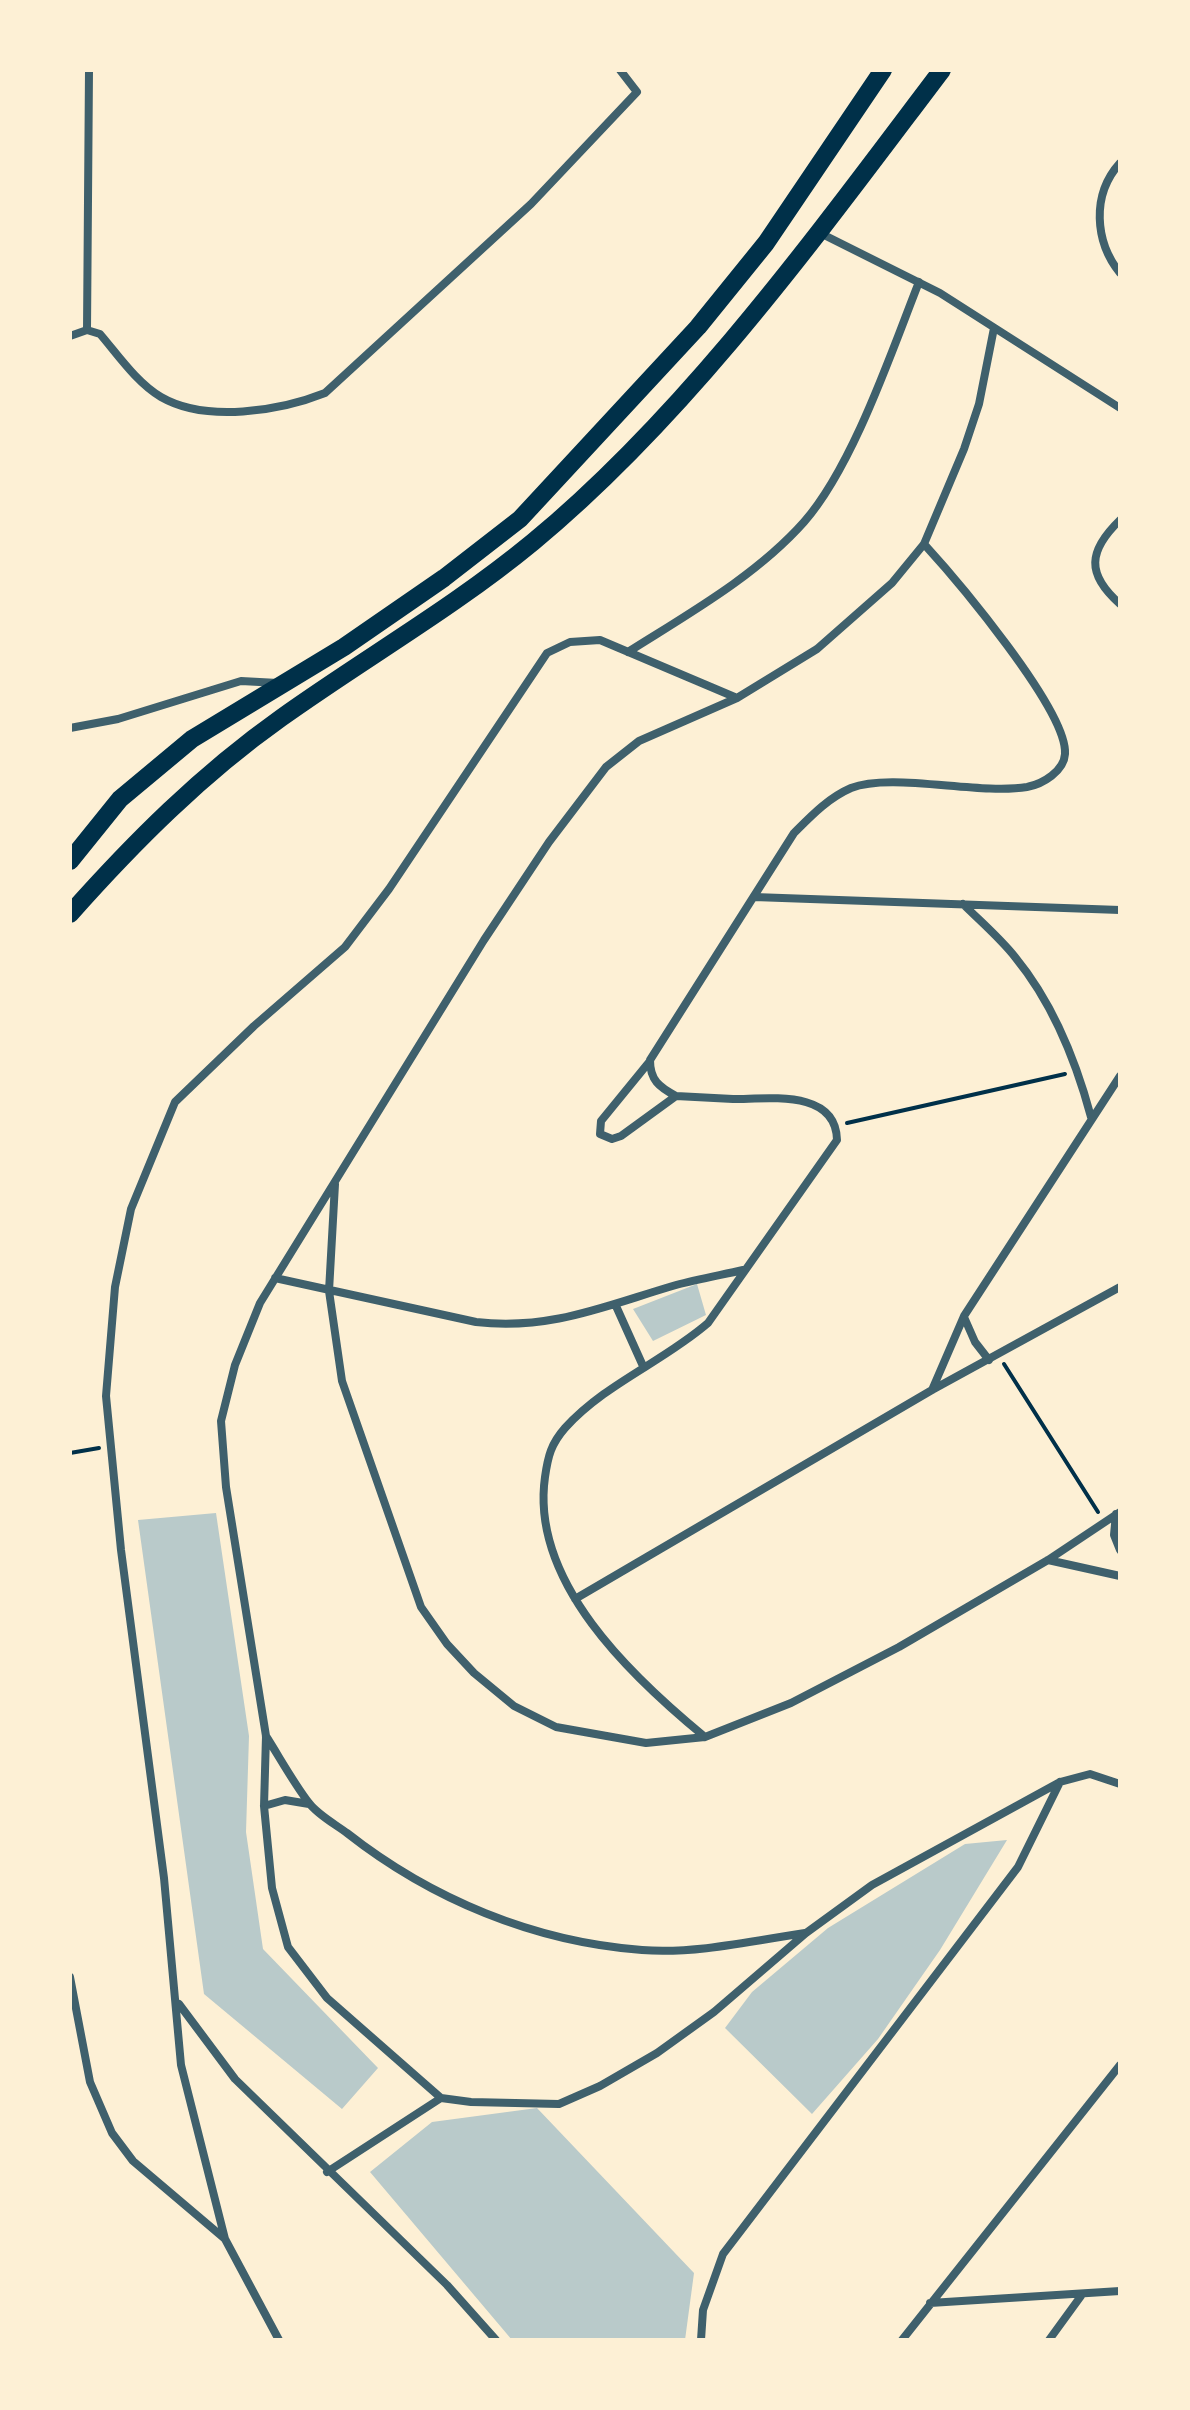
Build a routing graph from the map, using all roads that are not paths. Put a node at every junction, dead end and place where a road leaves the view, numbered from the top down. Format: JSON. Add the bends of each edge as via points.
{"nodes":[{"id":1,"x":89,"y":70,"type":"edge"},
{"id":2,"x":620,"y":70,"type":"edge"},
{"id":3,"x":883,"y":70,"type":"edge"},
{"id":4,"x":942,"y":70,"type":"edge"},
{"id":5,"x":1120,"y":163,"type":"edge"},
{"id":6,"x":819,"y":232,"type":"junction"},
{"id":7,"x":1120,"y":273,"type":"edge"},
{"id":8,"x":919,"y":282,"type":"junction"},
{"id":9,"x":994,"y":328,"type":"junction"},
{"id":10,"x":87,"y":330,"type":"junction"},
{"id":11,"x":70,"y":336,"type":"edge"},
{"id":12,"x":1120,"y":408,"type":"edge"},
{"id":13,"x":1120,"y":520,"type":"edge"},
{"id":14,"x":924,"y":544,"type":"junction"},
{"id":15,"x":1120,"y":604,"type":"edge"},
{"id":16,"x":628,"y":652,"type":"junction"},
{"id":17,"x":283,"y":683,"type":"junction"},
{"id":18,"x":737,"y":698,"type":"junction"},
{"id":19,"x":70,"y":728,"type":"edge"},
{"id":20,"x":70,"y":861,"type":"edge"},
{"id":21,"x":754,"y":897,"type":"junction"},
{"id":22,"x":963,"y":904,"type":"junction"},
{"id":23,"x":1120,"y":910,"type":"edge"},
{"id":24,"x":70,"y":914,"type":"edge"},
{"id":25,"x":650,"y":1060,"type":"junction"},
{"id":26,"x":1120,"y":1076,"type":"edge"},
{"id":27,"x":676,"y":1096,"type":"junction"},
{"id":28,"x":1091,"y":1117,"type":"junction"},
{"id":29,"x":335,"y":1184,"type":"junction"},
{"id":30,"x":744,"y":1269,"type":"junction"},
{"id":31,"x":275,"y":1278,"type":"junction"},
{"id":32,"x":1120,"y":1287,"type":"edge"},
{"id":33,"x":329,"y":1291,"type":"junction"},
{"id":34,"x":616,"y":1306,"type":"junction"},
{"id":35,"x":964,"y":1316,"type":"junction"},
{"id":36,"x":989,"y":1360,"type":"junction"},
{"id":37,"x":643,"y":1366,"type":"junction"},
{"id":38,"x":932,"y":1390,"type":"junction"},
{"id":39,"x":1118,"y":1513,"type":"edge"},
{"id":40,"x":1120,"y":1550,"type":"edge"},
{"id":41,"x":1048,"y":1560,"type":"junction"},
{"id":42,"x":1120,"y":1576,"type":"edge"},
{"id":43,"x":575,"y":1599,"type":"junction"},
{"id":44,"x":266,"y":1736,"type":"junction"},
{"id":45,"x":705,"y":1737,"type":"junction"},
{"id":46,"x":1060,"y":1782,"type":"junction"},
{"id":47,"x":1120,"y":1784,"type":"edge"},
{"id":48,"x":310,"y":1805,"type":"junction"},
{"id":49,"x":264,"y":1806,"type":"junction"},
{"id":50,"x":806,"y":1933,"type":"junction"},
{"id":51,"x":70,"y":1977,"type":"edge"},
{"id":52,"x":177,"y":2002,"type":"junction"},
{"id":53,"x":1120,"y":2065,"type":"edge"},
{"id":54,"x":441,"y":2098,"type":"junction"},
{"id":55,"x":327,"y":2172,"type":"junction"},
{"id":56,"x":225,"y":2239,"type":"junction"},
{"id":57,"x":1120,"y":2291,"type":"edge"},
{"id":58,"x":1081,"y":2296,"type":"junction"},
{"id":59,"x":930,"y":2303,"type":"junction"},
{"id":60,"x":279,"y":2340,"type":"edge"},
{"id":61,"x":496,"y":2340,"type":"edge"},
{"id":62,"x":701,"y":2340,"type":"edge"},
{"id":63,"x":902,"y":2340,"type":"edge"},
{"id":64,"x":1049,"y":2340,"type":"edge"}],
"edges":[{"from":1,"to":10,"type":"street"},
{"from":2,"to":10,"type":"street","via":[[637,92],[531,204],[325,393],[295,405],[188,407],[161,396],[100,334]]},
{"from":3,"to":17,"type":"main road","via":[[758,253],[698,327],[520,519],[431,587]]},
{"from":4,"to":6,"type":"main road"},
{"from":5,"to":7,"type":"street","via":[[1098,222],[1106,256]]},
{"from":6,"to":8,"type":"street"},
{"from":6,"to":24,"type":"main road","via":[[606,476],[535,541],[459,602],[280,719],[206,778],[140,837]]},
{"from":8,"to":9,"type":"street"},
{"from":8,"to":16,"type":"street","via":[[846,452],[803,522],[736,580]]},
{"from":9,"to":12,"type":"street"},
{"from":9,"to":14,"type":"street","via":[[979,404]]},
{"from":10,"to":11,"type":"street"},
{"from":13,"to":15,"type":"street","via":[[1107,532],[1094,569],[1103,589]]},
{"from":14,"to":18,"type":"street","via":[[892,583],[817,649]]},
{"from":14,"to":21,"type":"street","via":[[1012,654],[1062,731],[1065,756],[1053,777],[1028,787],[852,787],[820,806],[794,833]]},
{"from":16,"to":18,"type":"street"},
{"from":16,"to":52,"type":"street","via":[[600,640],[570,642],[547,653],[345,947],[175,1102],[131,1209],[115,1287],[106,1396]]},
{"from":17,"to":19,"type":"street","via":[[241,681],[118,719]]},
{"from":17,"to":20,"type":"main road","via":[[180,749],[120,799]]},
{"from":18,"to":29,"type":"street","via":[[639,741],[606,767],[484,940]]},
{"from":21,"to":22,"type":"street"},
{"from":21,"to":25,"type":"street"},
{"from":22,"to":23,"type":"street"},
{"from":22,"to":28,"type":"street","via":[[1015,956],[1042,994],[1077,1071]]},
{"from":25,"to":27,"type":"street","via":[[655,1081]]},
{"from":25,"to":27,"type":"street","via":[[601,1121],[600,1134],[621,1136]]},
{"from":26,"to":28,"type":"street"},
{"from":27,"to":30,"type":"street","via":[[789,1098],[828,1112],[837,1125],[837,1140]]},
{"from":28,"to":35,"type":"street"},
{"from":29,"to":31,"type":"street"},
{"from":29,"to":33,"type":"street"},
{"from":30,"to":34,"type":"street"},
{"from":30,"to":37,"type":"street","via":[[708,1323]]},
{"from":31,"to":33,"type":"street"},
{"from":31,"to":44,"type":"street","via":[[235,1365],[221,1421],[226,1487]]},
{"from":32,"to":36,"type":"street"},
{"from":33,"to":34,"type":"street","via":[[508,1326]]},
{"from":33,"to":45,"type":"street","via":[[342,1381],[370,1468],[421,1607],[447,1644],[514,1706],[556,1727],[646,1743]]},
{"from":34,"to":37,"type":"street"},
{"from":35,"to":36,"type":"street","via":[[969,1333]]},
{"from":35,"to":38,"type":"street"},
{"from":36,"to":38,"type":"street"},
{"from":37,"to":43,"type":"street","via":[[602,1395],[549,1449],[543,1512]]},
{"from":38,"to":43,"type":"street"},
{"from":39,"to":40,"type":"street","via":[[1114,1535]]},
{"from":39,"to":41,"type":"street"},
{"from":41,"to":42,"type":"street"},
{"from":41,"to":45,"type":"street","via":[[791,1703]]},
{"from":43,"to":45,"type":"street","via":[[642,1681]]},
{"from":44,"to":48,"type":"street"},
{"from":44,"to":49,"type":"street"},
{"from":46,"to":47,"type":"street","via":[[1090,1774]]},
{"from":46,"to":50,"type":"street","via":[[872,1885]]},
{"from":46,"to":62,"type":"street","via":[[1018,1867],[723,2254],[703,2310]]},
{"from":48,"to":49,"type":"street","via":[[285,1800]]},
{"from":48,"to":50,"type":"street","via":[[420,1883],[497,1920],[573,1940],[643,1950],[701,1948]]},
{"from":49,"to":54,"type":"street","via":[[272,1888],[288,1947],[327,1998]]},
{"from":50,"to":54,"type":"street","via":[[714,2012],[600,2086],[559,2104]]},
{"from":51,"to":56,"type":"street","via":[[90,2082],[112,2133],[133,2161]]},
{"from":52,"to":55,"type":"street","via":[[235,2079]]},
{"from":52,"to":56,"type":"street","via":[[181,2065]]},
{"from":53,"to":59,"type":"street"},
{"from":54,"to":55,"type":"street"},
{"from":55,"to":61,"type":"street","via":[[447,2285]]},
{"from":56,"to":60,"type":"street"},
{"from":57,"to":58,"type":"street"},
{"from":58,"to":59,"type":"street"},
{"from":58,"to":64,"type":"street"},
{"from":59,"to":63,"type":"street"}]}
